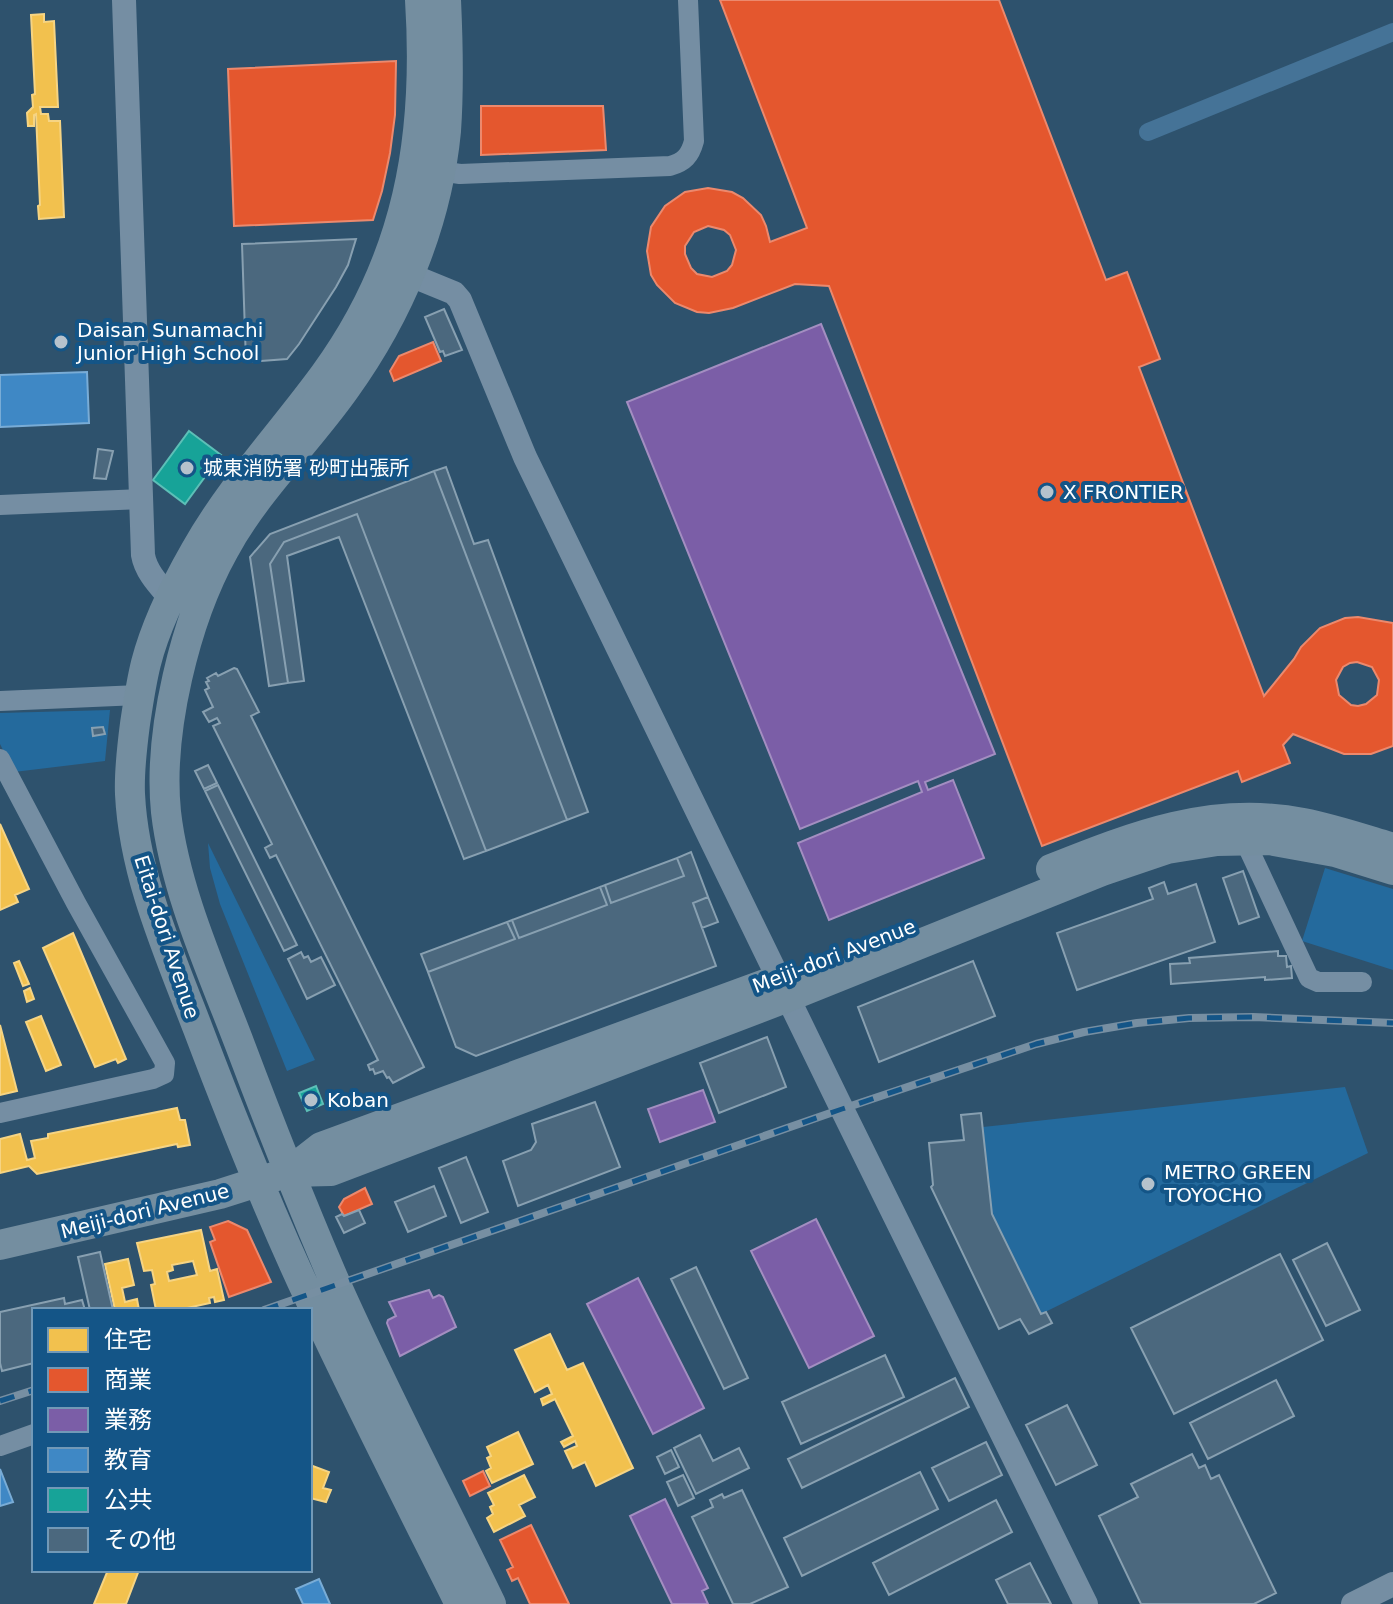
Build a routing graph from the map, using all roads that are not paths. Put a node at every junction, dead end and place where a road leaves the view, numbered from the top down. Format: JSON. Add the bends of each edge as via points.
{"nodes":[{"id":1,"x":124,"y":0,"type":"edge"},
{"id":2,"x":420,"y":0,"type":"edge"},
{"id":3,"x":446,"y":0,"type":"edge"},
{"id":4,"x":688,"y":0,"type":"edge"},
{"id":5,"x":440,"y":171,"type":"junction"},
{"id":6,"x":410,"y":275,"type":"junction"},
{"id":7,"x":142,"y":499,"type":"junction"},
{"id":8,"x":0,"y":505,"type":"edge"},
{"id":9,"x":170,"y":598,"type":"junction"},
{"id":10,"x":139,"y":695,"type":"junction"},
{"id":11,"x":0,"y":701,"type":"edge"},
{"id":12,"x":0,"y":759,"type":"edge"},
{"id":13,"x":1244,"y":839,"type":"junction"},
{"id":14,"x":1393,"y":848,"type":"edge"},
{"id":15,"x":1393,"y":870,"type":"edge"},
{"id":16,"x":1362,"y":982,"type":"dead end"},
{"id":17,"x":783,"y":988,"type":"junction"},
{"id":18,"x":0,"y":1113,"type":"edge"},
{"id":19,"x":289,"y":1172,"type":"junction"},
{"id":20,"x":258,"y":1182,"type":"junction"},
{"id":21,"x":0,"y":1245,"type":"edge"},
{"id":22,"x":310,"y":1308,"type":"edge"},
{"id":23,"x":315,"y":1319,"type":"edge"},
{"id":24,"x":32,"y":1435,"type":"edge"},
{"id":25,"x":0,"y":1446,"type":"edge"},
{"id":26,"x":1393,"y":1584,"type":"edge"},
{"id":27,"x":460,"y":1604,"type":"edge"},
{"id":28,"x":491,"y":1604,"type":"edge"},
{"id":29,"x":1086,"y":1604,"type":"edge"},
{"id":30,"x":1353,"y":1604,"type":"edge"}],
"edges":[{"from":1,"to":7,"type":"street"},
{"from":2,"to":9,"type":"main road","name":"Eitai-dori Avenue","via":[[419,134],[408,198],[386,267],[347,343],[218,514]]},
{"from":3,"to":5,"type":"main road","name":"Eitai-dori Avenue","via":[[447,101]]},
{"from":4,"to":5,"type":"street","via":[[694,141],[680,164]]},
{"from":5,"to":6,"type":"main road","name":"Eitai-dori Avenue"},
{"from":6,"to":17,"type":"street","via":[[443,287],[460,300],[525,457]]},
{"from":6,"to":19,"type":"main road","name":"Eitai-dori Avenue","via":[[344,392],[225,547],[192,627],[169,728],[165,773],[171,846],[199,938]]},
{"from":7,"to":8,"type":"street"},
{"from":7,"to":9,"type":"street","via":[[144,562]]},
{"from":9,"to":10,"type":"main road","name":"Eitai-dori Avenue"},
{"from":10,"to":11,"type":"street"},
{"from":10,"to":20,"type":"main road","name":"Eitai-dori Avenue","via":[[130,789],[140,865]]},
{"from":12,"to":18,"type":"street","via":[[165,1063],[164,1074],[153,1079]]},
{"from":13,"to":15,"type":"main road","name":"Meiji-dori Avenue","via":[[1323,849]]},
{"from":13,"to":16,"type":"street","via":[[1309,978]]},
{"from":13,"to":17,"type":"main road","name":"Meiji-dori Avenue","via":[[1142,856]]},
{"from":14,"to":17,"type":"main road","name":"Meiji-dori Avenue","via":[[1302,822],[1272,819],[1211,819],[1161,829],[1095,852]]},
{"from":17,"to":19,"type":"main road","name":"Meiji-dori Avenue","via":[[321,1147]]},
{"from":17,"to":29,"type":"street"},
{"from":19,"to":20,"type":"main road","name":"Meiji-dori Avenue"},
{"from":19,"to":28,"type":"main road","name":"Eitai-dori Avenue","via":[[331,1272]]},
{"from":20,"to":21,"type":"main road","name":"Meiji-dori Avenue"},
{"from":20,"to":22,"type":"main road","name":"Eitai-dori Avenue"},
{"from":23,"to":27,"type":"main road","name":"Eitai-dori Avenue"},
{"from":24,"to":25,"type":"street"},
{"from":26,"to":30,"type":"street"}]}
